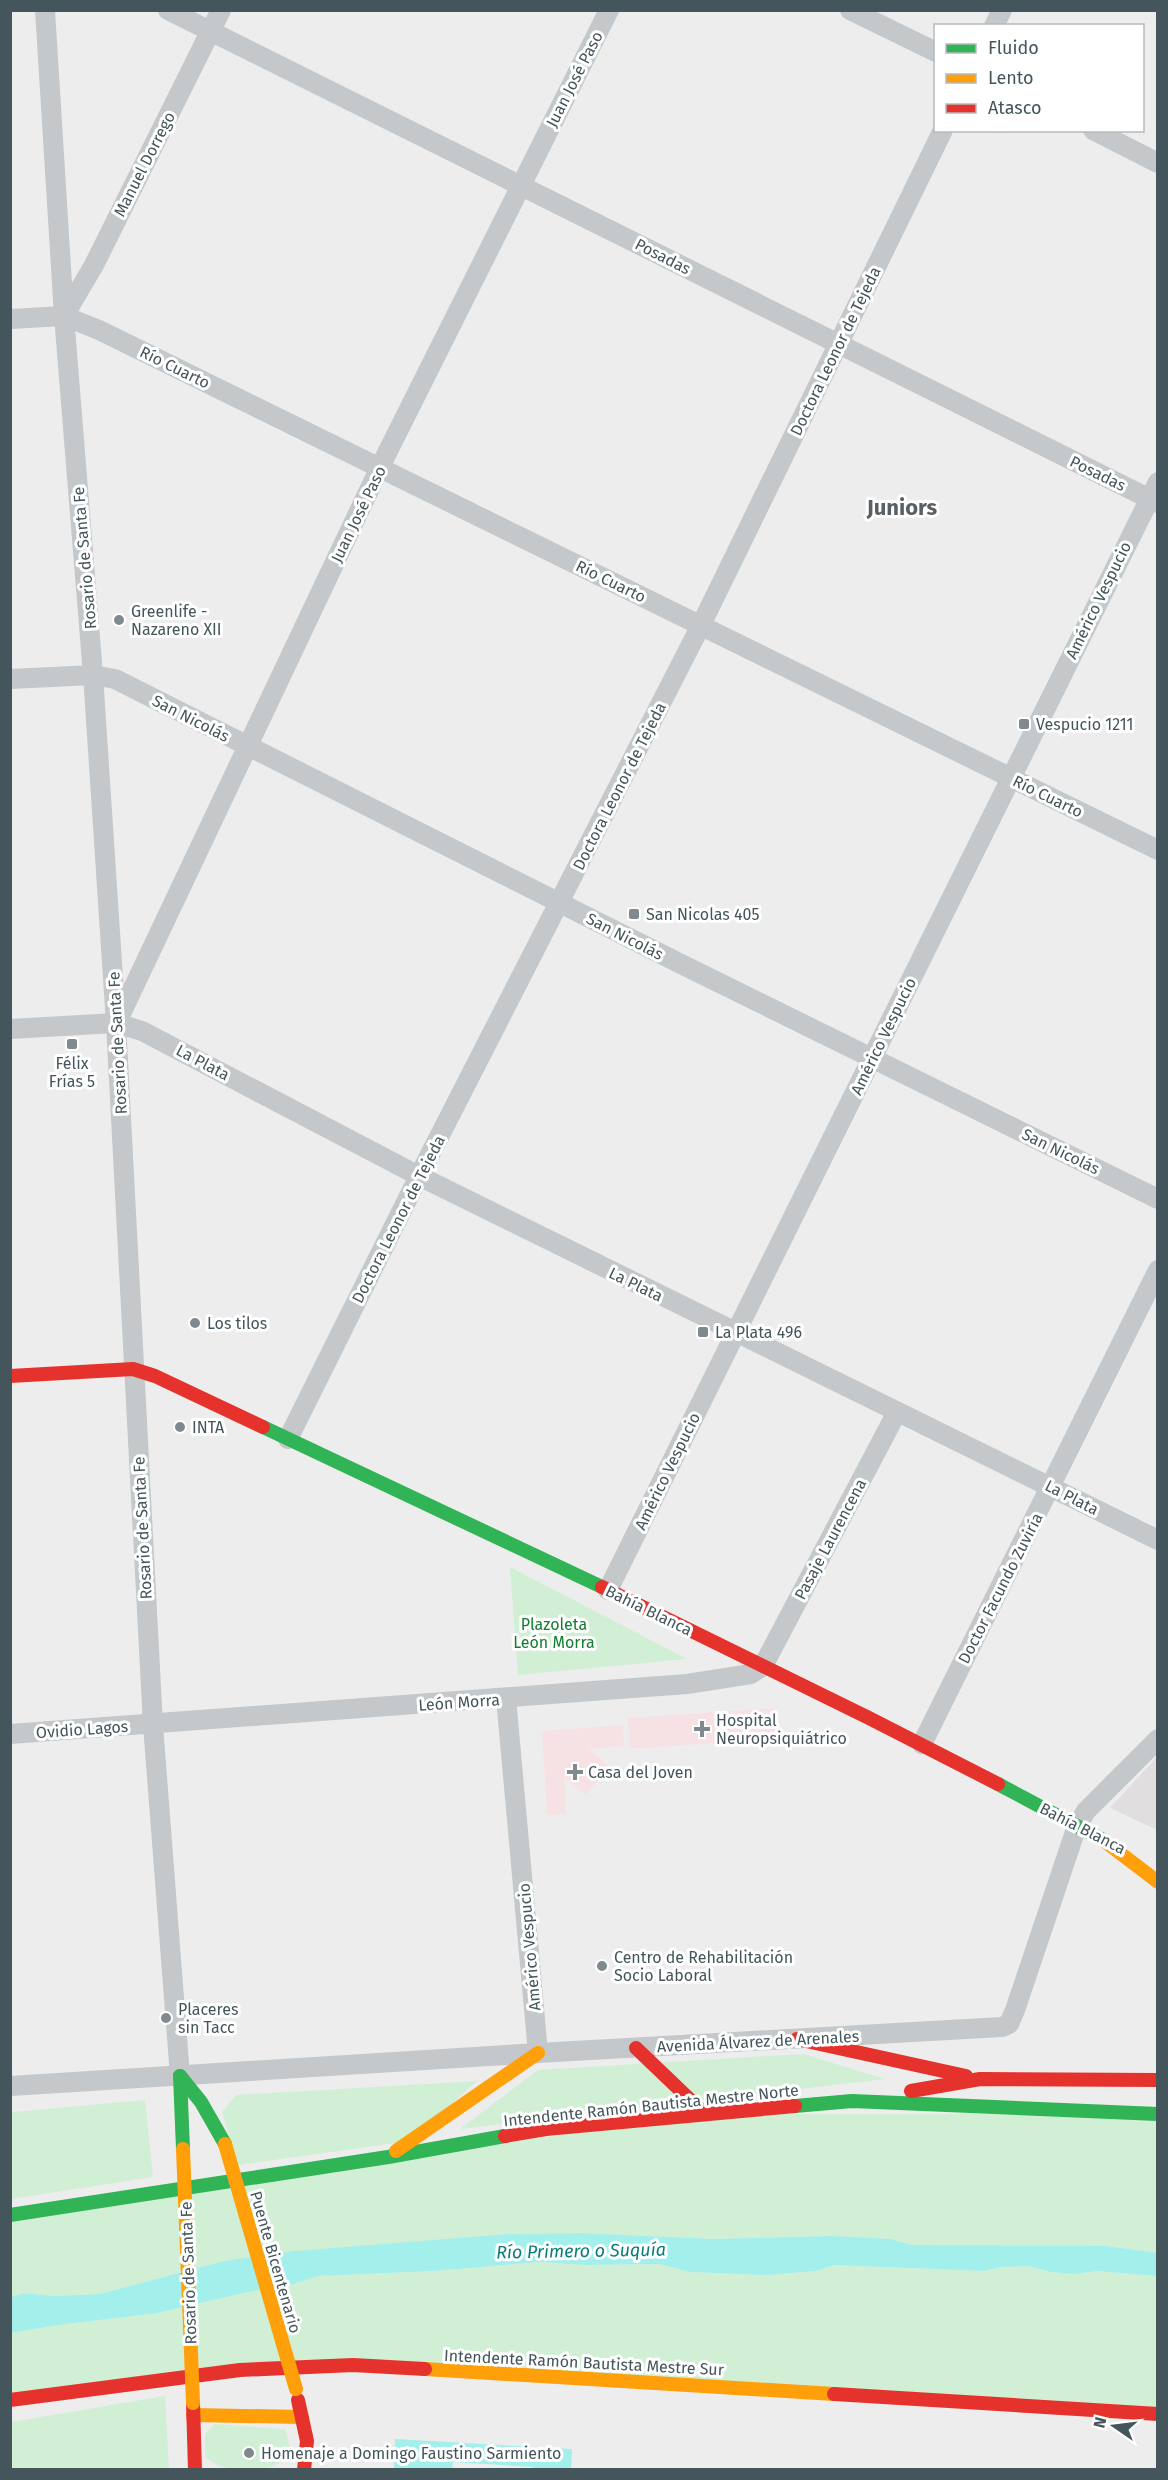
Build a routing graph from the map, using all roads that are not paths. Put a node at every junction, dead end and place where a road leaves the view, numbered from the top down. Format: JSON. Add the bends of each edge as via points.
{"nodes":[{"id":1,"x":45,"y":10,"type":"edge"},
{"id":2,"x":168,"y":10,"type":"edge"},
{"id":3,"x":221,"y":10,"type":"edge"},
{"id":4,"x":609,"y":10,"type":"edge"},
{"id":5,"x":850,"y":10,"type":"edge"},
{"id":6,"x":1002,"y":10,"type":"edge"},
{"id":7,"x":995,"y":24,"type":"edge"},
{"id":8,"x":211,"y":32,"type":"junction"},
{"id":9,"x":934,"y":51,"type":"edge"},
{"id":10,"x":942,"y":132,"type":"edge"},
{"id":11,"x":1097,"y":132,"type":"edge"},
{"id":12,"x":1158,"y":163,"type":"edge"},
{"id":13,"x":521,"y":184,"type":"junction"},
{"id":14,"x":64,"y":316,"type":"junction"},
{"id":15,"x":10,"y":319,"type":"edge"},
{"id":16,"x":838,"y":345,"type":"junction"},
{"id":17,"x":380,"y":467,"type":"junction"},
{"id":18,"x":1155,"y":494,"type":"edge"},
{"id":19,"x":701,"y":625,"type":"junction"},
{"id":20,"x":93,"y":675,"type":"junction"},
{"id":21,"x":10,"y":679,"type":"edge"},
{"id":22,"x":247,"y":745,"type":"junction"},
{"id":23,"x":1011,"y":777,"type":"junction"},
{"id":24,"x":1158,"y":850,"type":"edge"},
{"id":25,"x":560,"y":902,"type":"junction"},
{"id":26,"x":116,"y":1023,"type":"junction"},
{"id":27,"x":10,"y":1029,"type":"edge"},
{"id":28,"x":872,"y":1058,"type":"junction"},
{"id":29,"x":418,"y":1176,"type":"junction"},
{"id":30,"x":1158,"y":1199,"type":"edge"},
{"id":31,"x":1158,"y":1270,"type":"edge"},
{"id":32,"x":735,"y":1333,"type":"junction"},
{"id":33,"x":133,"y":1369,"type":"junction"},
{"id":34,"x":10,"y":1376,"type":"edge"},
{"id":35,"x":897,"y":1412,"type":"junction"},
{"id":36,"x":288,"y":1439,"type":"junction"},
{"id":37,"x":1051,"y":1487,"type":"junction"},
{"id":38,"x":1158,"y":1540,"type":"edge"},
{"id":39,"x":608,"y":1590,"type":"junction"},
{"id":40,"x":763,"y":1666,"type":"junction"},
{"id":41,"x":506,"y":1698,"type":"junction"},
{"id":42,"x":153,"y":1725,"type":"junction"},
{"id":43,"x":10,"y":1734,"type":"edge"},
{"id":44,"x":1158,"y":1739,"type":"edge"},
{"id":45,"x":922,"y":1744,"type":"junction"},
{"id":46,"x":1077,"y":1826,"type":"junction"},
{"id":47,"x":1103,"y":1840,"type":"junction"},
{"id":48,"x":1158,"y":1864,"type":"edge"},
{"id":49,"x":1158,"y":1882,"type":"edge"},
{"id":50,"x":797,"y":2039,"type":"junction"},
{"id":51,"x":636,"y":2048,"type":"junction"},
{"id":52,"x":538,"y":2053,"type":"junction"},
{"id":53,"x":180,"y":2076,"type":"junction"},
{"id":54,"x":980,"y":2079,"type":"junction"},
{"id":55,"x":1158,"y":2080,"type":"edge"},
{"id":56,"x":10,"y":2086,"type":"edge"},
{"id":57,"x":852,"y":2101,"type":"junction"},
{"id":58,"x":705,"y":2114,"type":"junction"},
{"id":59,"x":1158,"y":2114,"type":"edge"},
{"id":60,"x":388,"y":2157,"type":"junction"},
{"id":61,"x":10,"y":2215,"type":"edge"},
{"id":62,"x":10,"y":2400,"type":"edge"},
{"id":63,"x":193,"y":2409,"type":"junction"},
{"id":64,"x":1154,"y":2415,"type":"edge"},
{"id":65,"x":302,"y":2417,"type":"junction"},
{"id":66,"x":300,"y":2464,"type":"edge"},
{"id":67,"x":199,"y":2467,"type":"edge"}],
"edges":[{"from":1,"to":14,"type":"street","name":"Rosario de Santa Fe"},
{"from":2,"to":8,"type":"street","name":"Posadas"},
{"from":3,"to":8,"type":"street","name":"Manuel Dorrego"},
{"from":4,"to":13,"type":"street","name":"Juan José Paso"},
{"from":5,"to":9,"type":"street"},
{"from":6,"to":7,"type":"street"},
{"from":8,"to":13,"type":"street","name":"Posadas"},
{"from":8,"to":14,"type":"street","name":"Manuel Dorrego","via":[[94,265]]},
{"from":10,"to":16,"type":"street","name":"Doctora Leonor de Tejeda"},
{"from":11,"to":12,"type":"street"},
{"from":13,"to":16,"type":"street","name":"Posadas"},
{"from":13,"to":17,"type":"street","name":"Juan José Paso"},
{"from":14,"to":15,"type":"street"},
{"from":14,"to":17,"type":"street","name":"Río Cuarto"},
{"from":14,"to":20,"type":"street","name":"Rosario de Santa Fe"},
{"from":16,"to":18,"type":"street","name":"Posadas"},
{"from":16,"to":19,"type":"street","name":"Doctora Leonor de Tejeda"},
{"from":17,"to":19,"type":"street","name":"Río Cuarto"},
{"from":17,"to":22,"type":"street","name":"Juan José Paso"},
{"from":18,"to":23,"type":"street","name":"Américo Vespucio"},
{"from":19,"to":23,"type":"street","name":"Río Cuarto"},
{"from":19,"to":25,"type":"street","name":"Doctora Leonor de Tejeda"},
{"from":20,"to":21,"type":"street","name":"San Nicolás"},
{"from":20,"to":22,"type":"street","name":"San Nicolás","via":[[115,679]]},
{"from":20,"to":26,"type":"street","name":"Rosario de Santa Fe"},
{"from":22,"to":25,"type":"street","name":"San Nicolás"},
{"from":22,"to":26,"type":"street","name":"Juan José Paso"},
{"from":23,"to":24,"type":"street","name":"Río Cuarto"},
{"from":23,"to":28,"type":"street","name":"Américo Vespucio"},
{"from":25,"to":28,"type":"street","name":"San Nicolás"},
{"from":25,"to":29,"type":"street","name":"Doctora Leonor de Tejeda"},
{"from":26,"to":27,"type":"street"},
{"from":26,"to":29,"type":"street","name":"La Plata","via":[[156,1037]]},
{"from":26,"to":33,"type":"street","name":"Rosario de Santa Fe"},
{"from":28,"to":30,"type":"street","name":"San Nicolás"},
{"from":28,"to":32,"type":"street","name":"Américo Vespucio"},
{"from":29,"to":32,"type":"street","name":"La Plata"},
{"from":29,"to":36,"type":"street","name":"Doctora Leonor de Tejeda"},
{"from":31,"to":37,"type":"street","name":"Doctor Facundo Zuviría"},
{"from":32,"to":35,"type":"street","name":"La Plata"},
{"from":32,"to":39,"type":"street","name":"Américo Vespucio"},
{"from":33,"to":34,"type":"main road"},
{"from":33,"to":36,"type":"main road","name":"Bahía Blanca"},
{"from":33,"to":42,"type":"street","name":"Rosario de Santa Fe"},
{"from":35,"to":37,"type":"street","name":"La Plata"},
{"from":35,"to":40,"type":"street","name":"Pasaje Laurencena"},
{"from":36,"to":39,"type":"main road","name":"Bahía Blanca"},
{"from":37,"to":38,"type":"street","name":"La Plata"},
{"from":37,"to":45,"type":"street","name":"Doctor Facundo Zuviría"},
{"from":39,"to":40,"type":"main road","name":"Bahía Blanca"},
{"from":40,"to":41,"type":"street","name":"León Morra","via":[[751,1674],[711,1682]]},
{"from":40,"to":45,"type":"main road","name":"Bahía Blanca"},
{"from":41,"to":42,"type":"street","name":"León Morra"},
{"from":41,"to":52,"type":"street","name":"Américo Vespucio"},
{"from":42,"to":43,"type":"street","name":"Ovidio Lagos"},
{"from":42,"to":53,"type":"street","name":"Rosario de Santa Fe"},
{"from":44,"to":46,"type":"street","name":"Avenida Álvarez de Arenales"},
{"from":45,"to":46,"type":"main road","name":"Bahía Blanca"},
{"from":46,"to":47,"type":"main road","name":"Bahía Blanca"},
{"from":46,"to":50,"type":"street","name":"Avenida Álvarez de Arenales","via":[[1009,2024]]},
{"from":47,"to":48,"type":"street","name":"Bahía Blanca"},
{"from":47,"to":49,"type":"main road"},
{"from":50,"to":51,"type":"street","name":"Avenida Álvarez de Arenales"},
{"from":50,"to":54,"type":"main road"},
{"from":51,"to":52,"type":"street","name":"Avenida Álvarez de Arenales"},
{"from":51,"to":58,"type":"main road"},
{"from":52,"to":53,"type":"street","name":"Avenida Álvarez de Arenales"},
{"from":52,"to":60,"type":"main road"},
{"from":53,"to":56,"type":"street","name":"Avenida Álvarez de Arenales"},
{"from":53,"to":63,"type":"main road","name":"Rosario de Santa Fe","bridge":true},
{"from":53,"to":65,"type":"main road","name":"Puente Bicentenario","bridge":true,"via":[[201,2102],[225,2144]]},
{"from":54,"to":55,"type":"main road"},
{"from":54,"to":57,"type":"main road"},
{"from":57,"to":58,"type":"main road","name":"Intendente Ramón Bautista Mestre Norte"},
{"from":57,"to":59,"type":"main road","name":"Intendente Ramón Bautista Mestre Norte"},
{"from":58,"to":60,"type":"main road","name":"Intendente Ramón Bautista Mestre Norte","via":[[546,2129]]},
{"from":60,"to":61,"type":"main road","name":"Intendente Ramón Bautista Mestre Norte"},
{"from":62,"to":64,"type":"main road","name":"Intendente Ramón Bautista Mestre Sur","via":[[240,2370],[352,2365]]},
{"from":63,"to":65,"type":"main road"},
{"from":63,"to":67,"type":"main road","name":"Rosario de Santa Fe"},
{"from":65,"to":66,"type":"main road","via":[[307,2441]]}]}
